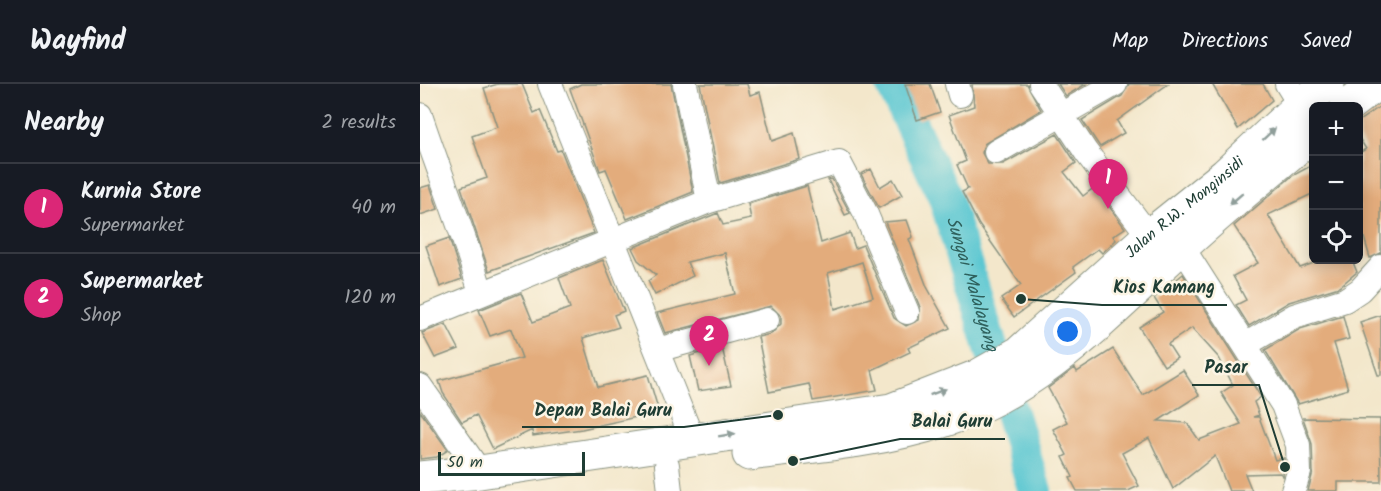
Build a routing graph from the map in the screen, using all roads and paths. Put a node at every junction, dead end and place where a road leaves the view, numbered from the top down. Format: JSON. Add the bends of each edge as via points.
{"nodes":[{"id":1,"x":550,"y":84,"type":"edge"},
{"id":2,"x":685,"y":84,"type":"edge"},
{"id":3,"x":1041,"y":84,"type":"edge"},
{"id":4,"x":1115,"y":84,"type":"edge"},
{"id":5,"x":1350,"y":91,"type":"edge"},
{"id":6,"x":1294,"y":95,"type":"edge"},
{"id":7,"x":420,"y":115,"type":"edge"},
{"id":8,"x":1060,"y":116,"type":"junction"},
{"id":9,"x":1309,"y":138,"type":"edge"},
{"id":10,"x":996,"y":152,"type":"dead end"},
{"id":11,"x":430,"y":182,"type":"edge"},
{"id":12,"x":709,"y":201,"type":"junction"},
{"id":13,"x":1149,"y":236,"type":"junction"},
{"id":14,"x":614,"y":240,"type":"junction"},
{"id":15,"x":1182,"y":247,"type":"junction"},
{"id":16,"x":1381,"y":267,"type":"edge"},
{"id":17,"x":481,"y":293,"type":"junction"},
{"id":18,"x":907,"y":312,"type":"dead end"},
{"id":19,"x":420,"y":319,"type":"edge"},
{"id":20,"x":767,"y":320,"type":"dead end"},
{"id":21,"x":1245,"y":345,"type":"junction"},
{"id":22,"x":657,"y":350,"type":"junction"},
{"id":23,"x":1025,"y":366,"type":"junction"},
{"id":24,"x":420,"y":386,"type":"edge"},
{"id":25,"x":983,"y":389,"type":"junction"},
{"id":26,"x":693,"y":441,"type":"junction"},
{"id":27,"x":420,"y":478,"type":"edge"},
{"id":28,"x":668,"y":478,"type":"edge"},
{"id":29,"x":486,"y":481,"type":"edge"},
{"id":30,"x":1293,"y":491,"type":"edge"}],
"edges":[{"from":1,"to":14,"type":"street"},
{"from":2,"to":12,"type":"street"},
{"from":3,"to":8,"type":"street"},
{"from":4,"to":8,"type":"street"},
{"from":5,"to":6,"type":"highway","name":"Jalan R.W. Monginsidi"},
{"from":13,"to":6,"type":"highway","name":"Jalan R.W. Monginsidi","one_way":true,"via":[[1225,175]]},
{"from":7,"to":11,"type":"street"},
{"from":8,"to":10,"type":"street"},
{"from":8,"to":13,"type":"street"},
{"from":9,"to":15,"type":"highway","name":"Jalan R.W. Monginsidi","one_way":true},
{"from":11,"to":17,"type":"street","via":[[467,245]]},
{"from":12,"to":14,"type":"street"},
{"from":12,"to":18,"type":"street","via":[[839,162],[865,212]]},
{"from":13,"to":23,"type":"highway","name":"Jalan R.W. Monginsidi"},
{"from":14,"to":17,"type":"street"},
{"from":14,"to":22,"type":"street"},
{"from":15,"to":21,"type":"street"},
{"from":15,"to":23,"type":"highway","name":"Jalan R.W. Monginsidi","via":[[1095,327]]},
{"from":16,"to":21,"type":"street","via":[[1345,300],[1294,316]]},
{"from":17,"to":19,"type":"street"},
{"from":20,"to":22,"type":"street"},
{"from":21,"to":30,"type":"street","via":[[1294,430],[1300,463]]},
{"from":22,"to":26,"type":"street"},
{"from":23,"to":25,"type":"highway","name":"Jalan R.W. Monginsidi"},
{"from":24,"to":29,"type":"street"},
{"from":26,"to":25,"type":"highway","name":"Jalan R.W. Monginsidi","one_way":true,"via":[[891,410]]},
{"from":25,"to":28,"type":"highway","name":"Jalan R.W. Monginsidi","via":[[942,421]]},
{"from":26,"to":29,"type":"highway","name":"Jalan R.W. Monginsidi"},
{"from":27,"to":29,"type":"highway","name":"Jalan R.W. Monginsidi"},
{"from":28,"to":29,"type":"highway","name":"Jalan R.W. Monginsidi"}]}
